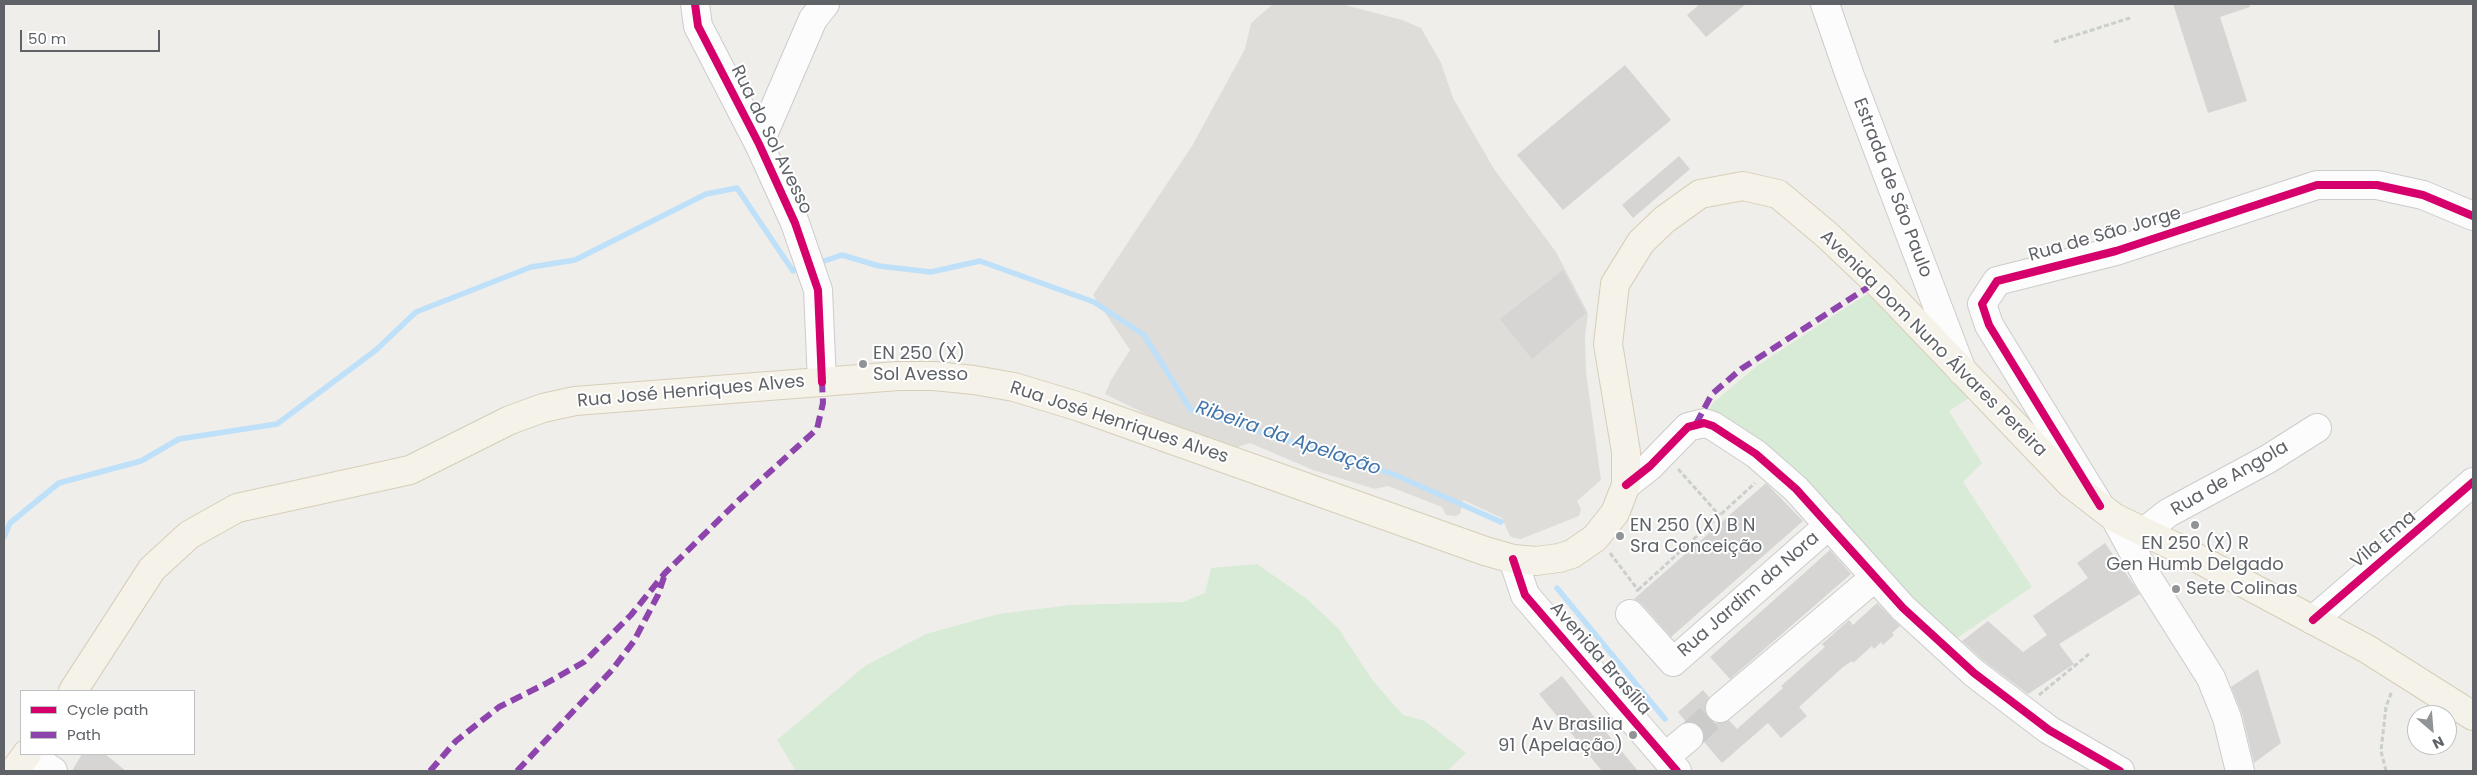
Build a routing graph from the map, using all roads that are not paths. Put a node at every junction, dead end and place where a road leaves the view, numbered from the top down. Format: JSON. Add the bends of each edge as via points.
{"nodes":[{"id":1,"x":695,"y":4,"type":"edge"},
{"id":2,"x":825,"y":4,"type":"edge"},
{"id":3,"x":1825,"y":4,"type":"edge"},
{"id":4,"x":758,"y":144,"type":"junction"},
{"id":5,"x":2473,"y":216,"type":"edge"},
{"id":6,"x":1962,"y":371,"type":"junction"},
{"id":7,"x":822,"y":382,"type":"junction"},
{"id":8,"x":2317,"y":428,"type":"dead end"},
{"id":9,"x":2473,"y":482,"type":"edge"},
{"id":10,"x":1626,"y":485,"type":"junction"},
{"id":11,"x":2108,"y":512,"type":"junction"},
{"id":12,"x":1829,"y":525,"type":"junction"},
{"id":13,"x":2144,"y":532,"type":"junction"},
{"id":14,"x":1524,"y":560,"type":"junction"},
{"id":15,"x":1874,"y":578,"type":"junction"},
{"id":16,"x":1634,"y":602,"type":"road end"},
{"id":17,"x":2314,"y":620,"type":"junction"},
{"id":18,"x":74,"y":690,"type":"edge"},
{"id":19,"x":1720,"y":708,"type":"tunnel mouth"},
{"id":20,"x":2473,"y":716,"type":"edge"},
{"id":21,"x":1688,"y":737,"type":"tunnel mouth"},
{"id":22,"x":26,"y":755,"type":"edge"},
{"id":23,"x":29,"y":755,"type":"edge"},
{"id":24,"x":2085,"y":761,"type":"edge"},
{"id":25,"x":1671,"y":764,"type":"edge"},
{"id":26,"x":14,"y":771,"type":"edge"},
{"id":27,"x":53,"y":771,"type":"edge"},
{"id":28,"x":2120,"y":771,"type":"edge"},
{"id":29,"x":2240,"y":771,"type":"edge"}],
"edges":[{"from":1,"to":4,"type":"street","name":"Rua do Sol Avesso","via":[[698,26]]},
{"from":2,"to":4,"type":"street","via":[[813,19]]},
{"from":3,"to":6,"type":"street","name":"Estrada de São Paulo"},
{"from":4,"to":7,"type":"street","name":"Rua do Sol Avesso","via":[[795,223],[818,290]]},
{"from":5,"to":11,"type":"street","name":"Rua de São Jorge","via":[[2423,195],[2377,185],[2317,185],[2116,250],[1997,281],[1982,304],[1989,325]]},
{"from":6,"to":10,"type":"main road","name":"Avenida Dom Nuno Álvares Pereira","via":[[1876,282],[1778,194],[1743,186],[1700,194],[1664,220],[1641,242],[1615,284],[1608,344],[1626,452]]},
{"from":6,"to":11,"type":"main road","name":"Avenida Dom Nuno Álvares Pereira","via":[[2071,484]]},
{"from":7,"to":14,"type":"main road","name":"Rua José Henriques Alves","via":[[934,376],[1014,387],[1145,429],[1486,551]]},
{"from":7,"to":18,"type":"main road","name":"Rua José Henriques Alves","via":[[575,401],[510,420],[410,470],[237,508],[189,535],[152,569]]},
{"from":8,"to":13,"type":"street","name":"Rua de Angola","via":[[2268,459],[2168,513]]},
{"from":9,"to":17,"type":"street","name":"Vila Ema"},
{"from":10,"to":12,"type":"street","via":[[1650,466],[1688,427],[1704,423],[1772,467]]},
{"from":10,"to":14,"type":"main road","name":"Avenida Dom Nuno Álvares Pereira","via":[[1615,513],[1597,536],[1572,554]]},
{"from":11,"to":13,"type":"main road","name":"Avenida Dom Nuno Álvares Pereira"},
{"from":11,"to":29,"type":"street","via":[[2211,678],[2227,718]]},
{"from":12,"to":15,"type":"street"},
{"from":12,"to":16,"type":"street","name":"Rua Jardim da Nora","via":[[1673,662]]},
{"from":13,"to":17,"type":"main road","name":"Avenida Dom Nuno Álvares Pereira"},
{"from":14,"to":25,"type":"street","name":"Avenida Brasília","via":[[1525,595]]},
{"from":15,"to":19,"type":"street"},
{"from":15,"to":24,"type":"street","via":[[1974,673]]},
{"from":17,"to":20,"type":"main road","name":"Avenida Dom Nuno Álvares Pereira","via":[[2400,668]]},
{"from":21,"to":25,"type":"street"},
{"from":22,"to":26,"type":"main road"},
{"from":23,"to":27,"type":"street"},
{"from":24,"to":28,"type":"street"}]}
